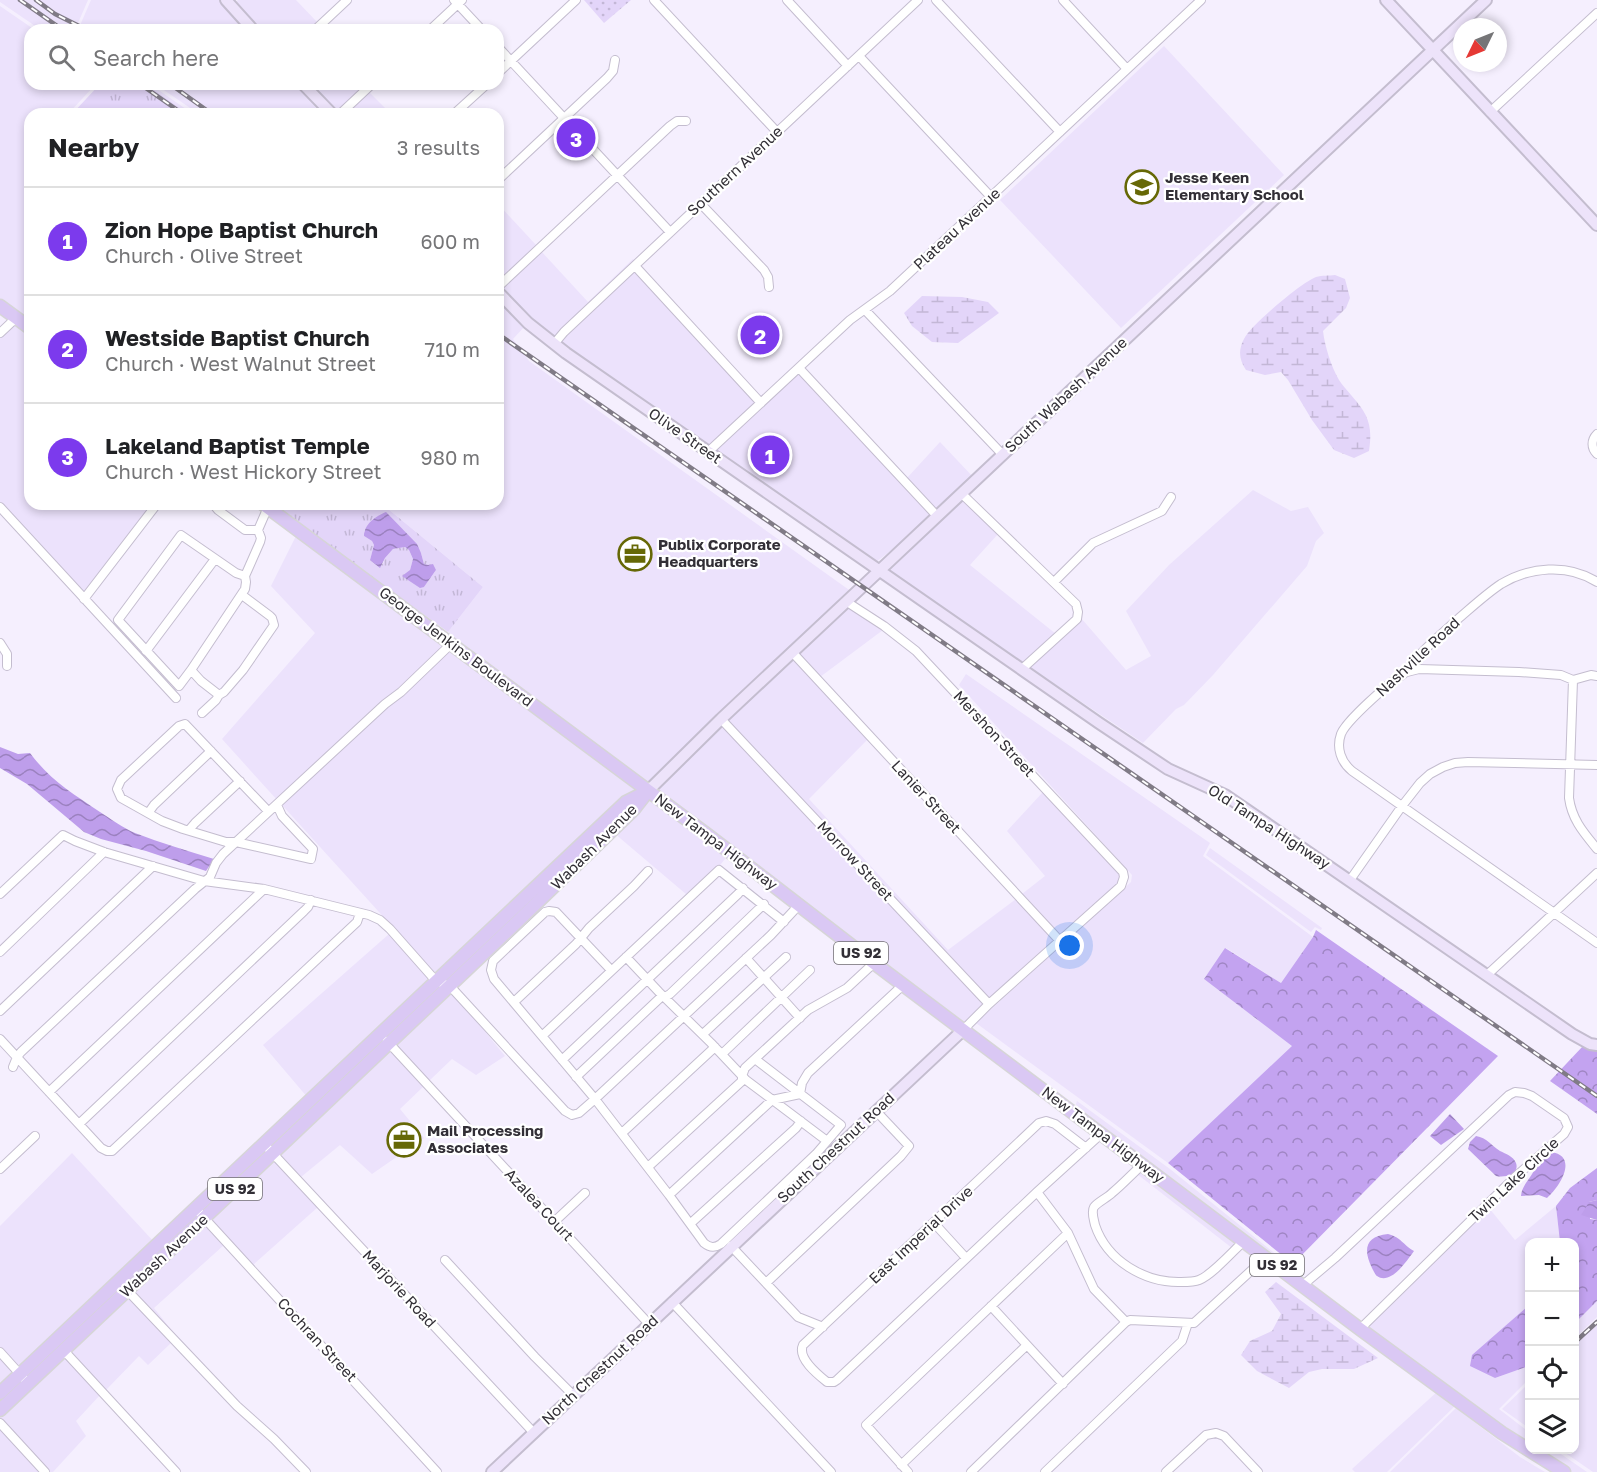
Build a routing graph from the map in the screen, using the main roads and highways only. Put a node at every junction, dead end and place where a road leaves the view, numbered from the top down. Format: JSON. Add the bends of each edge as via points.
{"nodes":[{"id":1,"x":0,"y":306,"type":"edge"},
{"id":2,"x":24,"y":324,"type":"edge"},
{"id":3,"x":271,"y":510,"type":"edge"},
{"id":4,"x":648,"y":790,"type":"junction"},
{"id":5,"x":514,"y":917,"type":"junction"},
{"id":6,"x":384,"y":1039,"type":"junction"},
{"id":7,"x":123,"y":1286,"type":"junction"},
{"id":8,"x":24,"y":1379,"type":"junction"},
{"id":9,"x":0,"y":1393,"type":"edge"},
{"id":10,"x":0,"y":1410,"type":"edge"},
{"id":11,"x":1564,"y":1472,"type":"edge"}],
"edges":[{"from":1,"to":2,"type":"main road"},
{"from":3,"to":4,"type":"main road","name":"George Jenkins Boulevard"},
{"from":4,"to":5,"type":"main road","name":"Wabash Avenue","number":"US 92","via":[[634,809]]},
{"from":4,"to":11,"type":"main road","name":"New Tampa Highway","number":"US 92","via":[[1360,1329],[1478,1416]]},
{"from":5,"to":6,"type":"main road","name":"Wabash Avenue","number":"US 92","via":[[450,986]]},
{"from":5,"to":6,"type":"main road","name":"Wabash Avenue","number":"US 92","via":[[436,981]]},
{"from":6,"to":7,"type":"main road","name":"Wabash Avenue","number":"US 92"},
{"from":7,"to":8,"type":"main road","name":"Wabash Avenue","number":"US 92"},
{"from":7,"to":8,"type":"main road","name":"Wabash Avenue","number":"US 92","via":[[61,1352]]},
{"from":8,"to":9,"type":"main road","name":"Wabash Avenue","number":"US 92"},
{"from":8,"to":10,"type":"main road","name":"Wabash Avenue","number":"US 92"}]}
